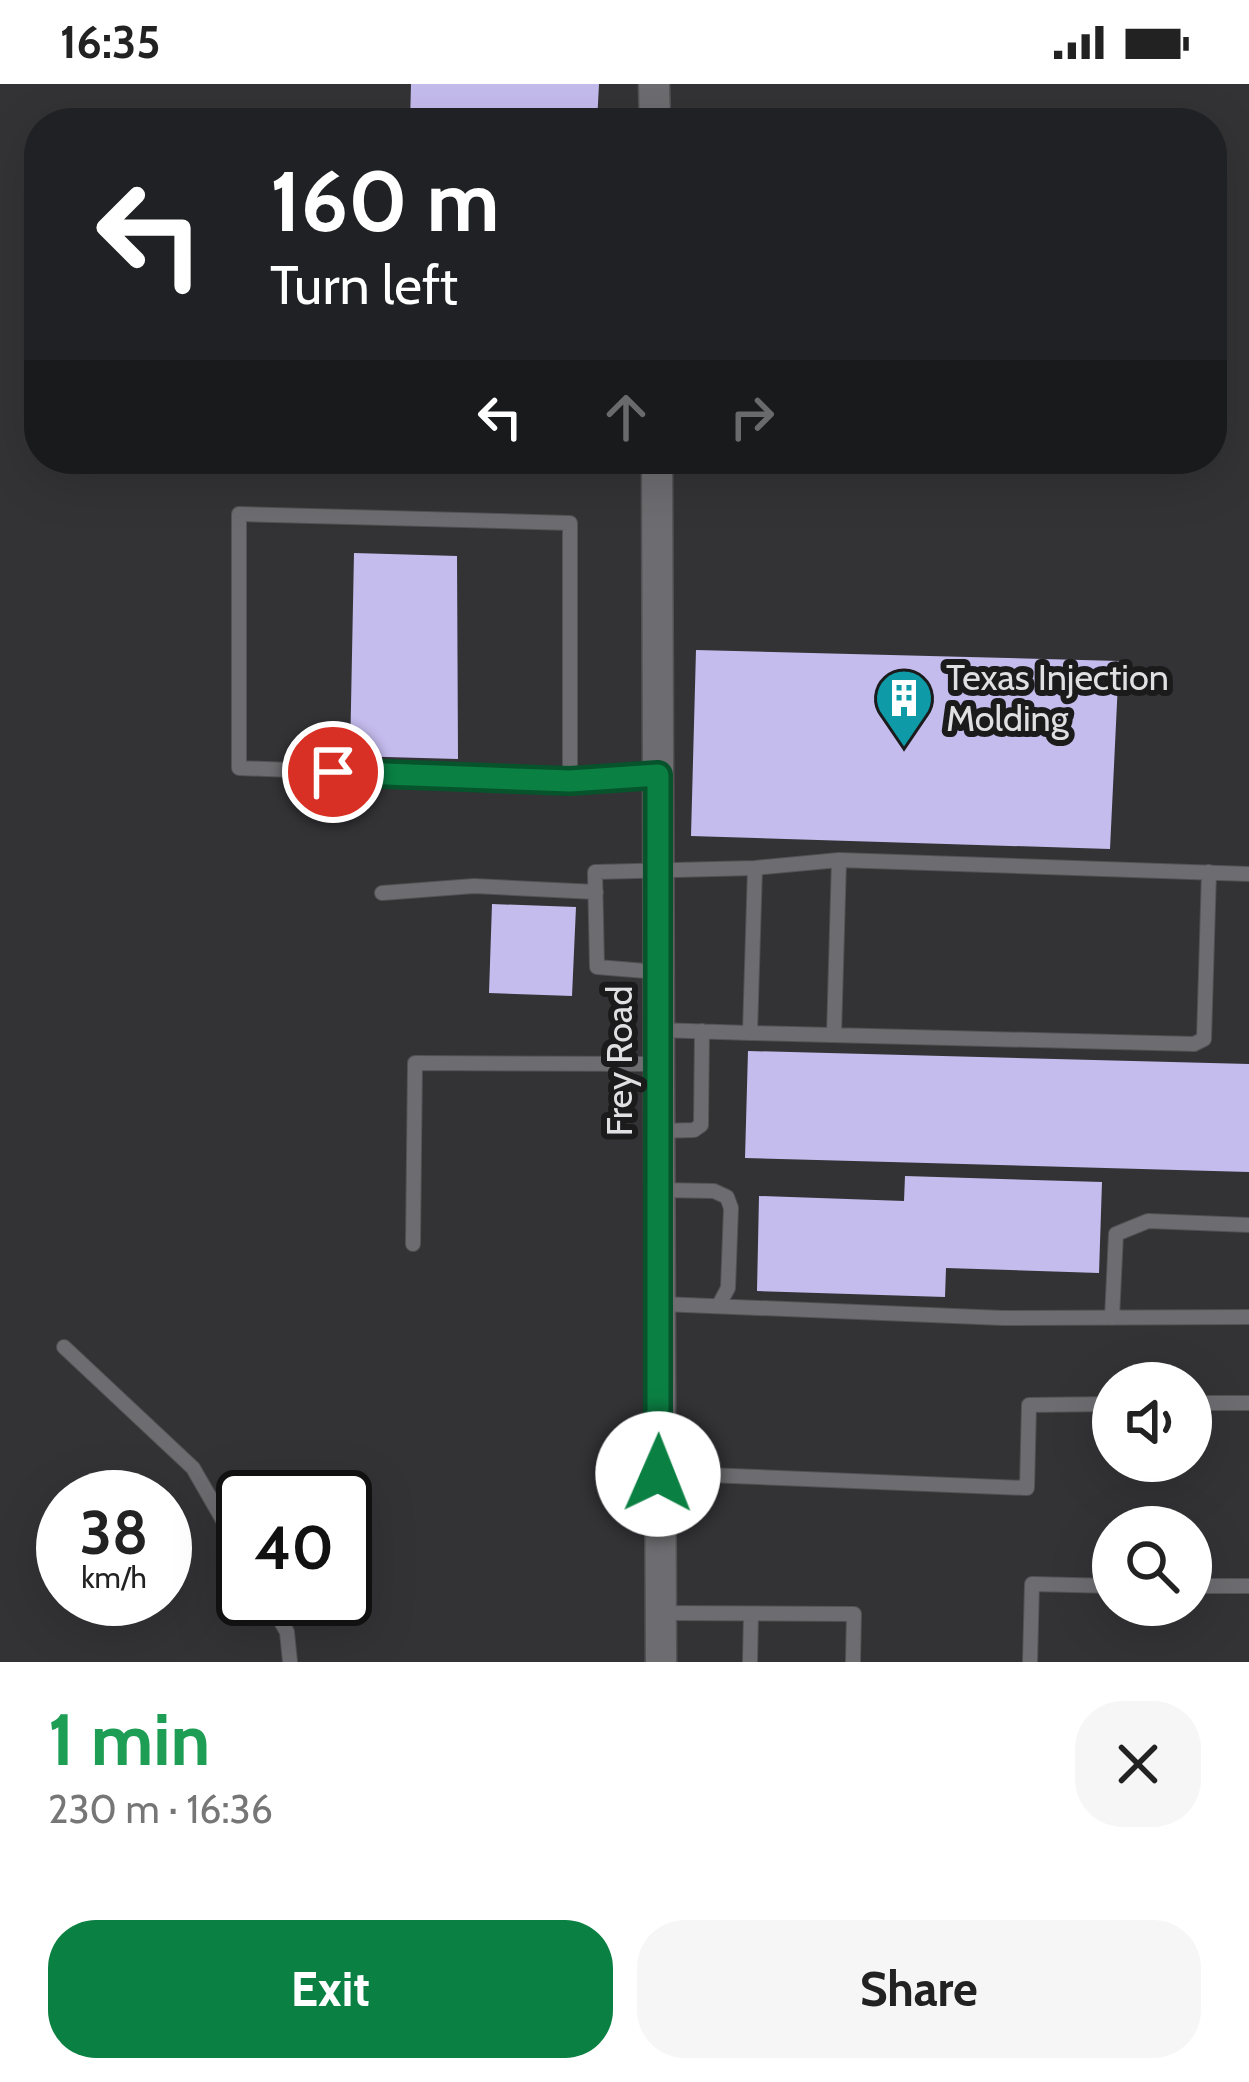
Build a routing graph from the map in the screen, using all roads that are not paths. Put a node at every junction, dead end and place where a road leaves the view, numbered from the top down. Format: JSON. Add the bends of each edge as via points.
{"nodes":[{"id":1,"x":657,"y":474,"type":"edge"},
{"id":2,"x":658,"y":775,"type":"junction"},
{"id":3,"x":570,"y":781,"type":"junction"},
{"id":4,"x":839,"y":860,"type":"junction"},
{"id":5,"x":754,"y":868,"type":"junction"},
{"id":6,"x":1209,"y":872,"type":"junction"},
{"id":7,"x":658,"y":873,"type":"junction"},
{"id":8,"x":1249,"y":874,"type":"edge"},
{"id":9,"x":596,"y":892,"type":"junction"},
{"id":10,"x":382,"y":893,"type":"dead end"},
{"id":11,"x":658,"y":971,"type":"junction"},
{"id":12,"x":659,"y":1030,"type":"junction"},
{"id":13,"x":702,"y":1031,"type":"junction"},
{"id":14,"x":750,"y":1033,"type":"junction"},
{"id":15,"x":834,"y":1034,"type":"junction"},
{"id":16,"x":658,"y":1064,"type":"junction"},
{"id":17,"x":658,"y":1131,"type":"junction"},
{"id":18,"x":659,"y":1190,"type":"junction"},
{"id":19,"x":1249,"y":1225,"type":"edge"},
{"id":20,"x":413,"y":1244,"type":"dead end"},
{"id":21,"x":720,"y":1303,"type":"junction"},
{"id":22,"x":660,"y":1304,"type":"junction"},
{"id":23,"x":1249,"y":1317,"type":"edge"},
{"id":24,"x":1112,"y":1318,"type":"junction"},
{"id":25,"x":64,"y":1347,"type":"dead end"},
{"id":26,"x":1212,"y":1403,"type":"edge"},
{"id":27,"x":1249,"y":1403,"type":"edge"},
{"id":28,"x":1092,"y":1404,"type":"edge"},
{"id":29,"x":658,"y":1474,"type":"junction"},
{"id":30,"x":216,"y":1508,"type":"edge"},
{"id":31,"x":1092,"y":1585,"type":"edge"},
{"id":32,"x":1212,"y":1586,"type":"edge"},
{"id":33,"x":1249,"y":1586,"type":"edge"},
{"id":34,"x":661,"y":1613,"type":"junction"},
{"id":35,"x":751,"y":1613,"type":"junction"},
{"id":36,"x":284,"y":1626,"type":"edge"},
{"id":37,"x":290,"y":1662,"type":"edge"},
{"id":38,"x":662,"y":1662,"type":"edge"},
{"id":39,"x":749,"y":1662,"type":"edge"},
{"id":40,"x":854,"y":1662,"type":"edge"},
{"id":41,"x":1030,"y":1662,"type":"edge"}],
"edges":[{"from":1,"to":2,"type":"street","name":"Frey Road"},
{"from":2,"to":3,"type":"lane"},
{"from":2,"to":7,"type":"street","name":"Frey Road"},
{"from":3,"to":3,"type":"lane","via":[[570,523],[239,514],[239,768]]},
{"from":4,"to":5,"type":"lane"},
{"from":4,"to":6,"type":"lane"},
{"from":4,"to":15,"type":"lane"},
{"from":5,"to":7,"type":"lane"},
{"from":5,"to":14,"type":"lane"},
{"from":6,"to":8,"type":"lane"},
{"from":6,"to":15,"type":"lane","via":[[1204,1039],[1194,1044]]},
{"from":7,"to":9,"type":"lane","via":[[595,872]]},
{"from":7,"to":11,"type":"street","name":"Frey Road"},
{"from":9,"to":10,"type":"lane","via":[[474,886]]},
{"from":9,"to":11,"type":"lane","via":[[597,968]]},
{"from":11,"to":12,"type":"street","name":"Frey Road"},
{"from":12,"to":13,"type":"lane"},
{"from":12,"to":16,"type":"street","name":"Frey Road"},
{"from":13,"to":14,"type":"lane"},
{"from":13,"to":17,"type":"lane","via":[[700,1125]]},
{"from":14,"to":15,"type":"lane"},
{"from":16,"to":17,"type":"street","name":"Frey Road"},
{"from":16,"to":20,"type":"lane","via":[[415,1063]]},
{"from":17,"to":18,"type":"street","name":"Frey Road"},
{"from":18,"to":21,"type":"lane","via":[[727,1197],[728,1288]]},
{"from":18,"to":22,"type":"street","name":"Frey Road"},
{"from":19,"to":24,"type":"lane","via":[[1148,1221],[1116,1234]]},
{"from":21,"to":22,"type":"lane"},
{"from":21,"to":24,"type":"lane"},
{"from":22,"to":29,"type":"street","name":"Frey Road"},
{"from":23,"to":24,"type":"lane"},
{"from":25,"to":30,"type":"lane","via":[[193,1468]]},
{"from":26,"to":27,"type":"lane"},
{"from":28,"to":29,"type":"lane","via":[[1029,1405],[1027,1488]]},
{"from":29,"to":34,"type":"street","name":"Frey Road"},
{"from":31,"to":41,"type":"lane","via":[[1032,1584]]},
{"from":32,"to":33,"type":"lane"},
{"from":34,"to":35,"type":"lane"},
{"from":34,"to":38,"type":"street","name":"Frey Road"},
{"from":35,"to":39,"type":"lane"},
{"from":35,"to":40,"type":"lane","via":[[854,1614]]},
{"from":36,"to":37,"type":"lane"}]}
